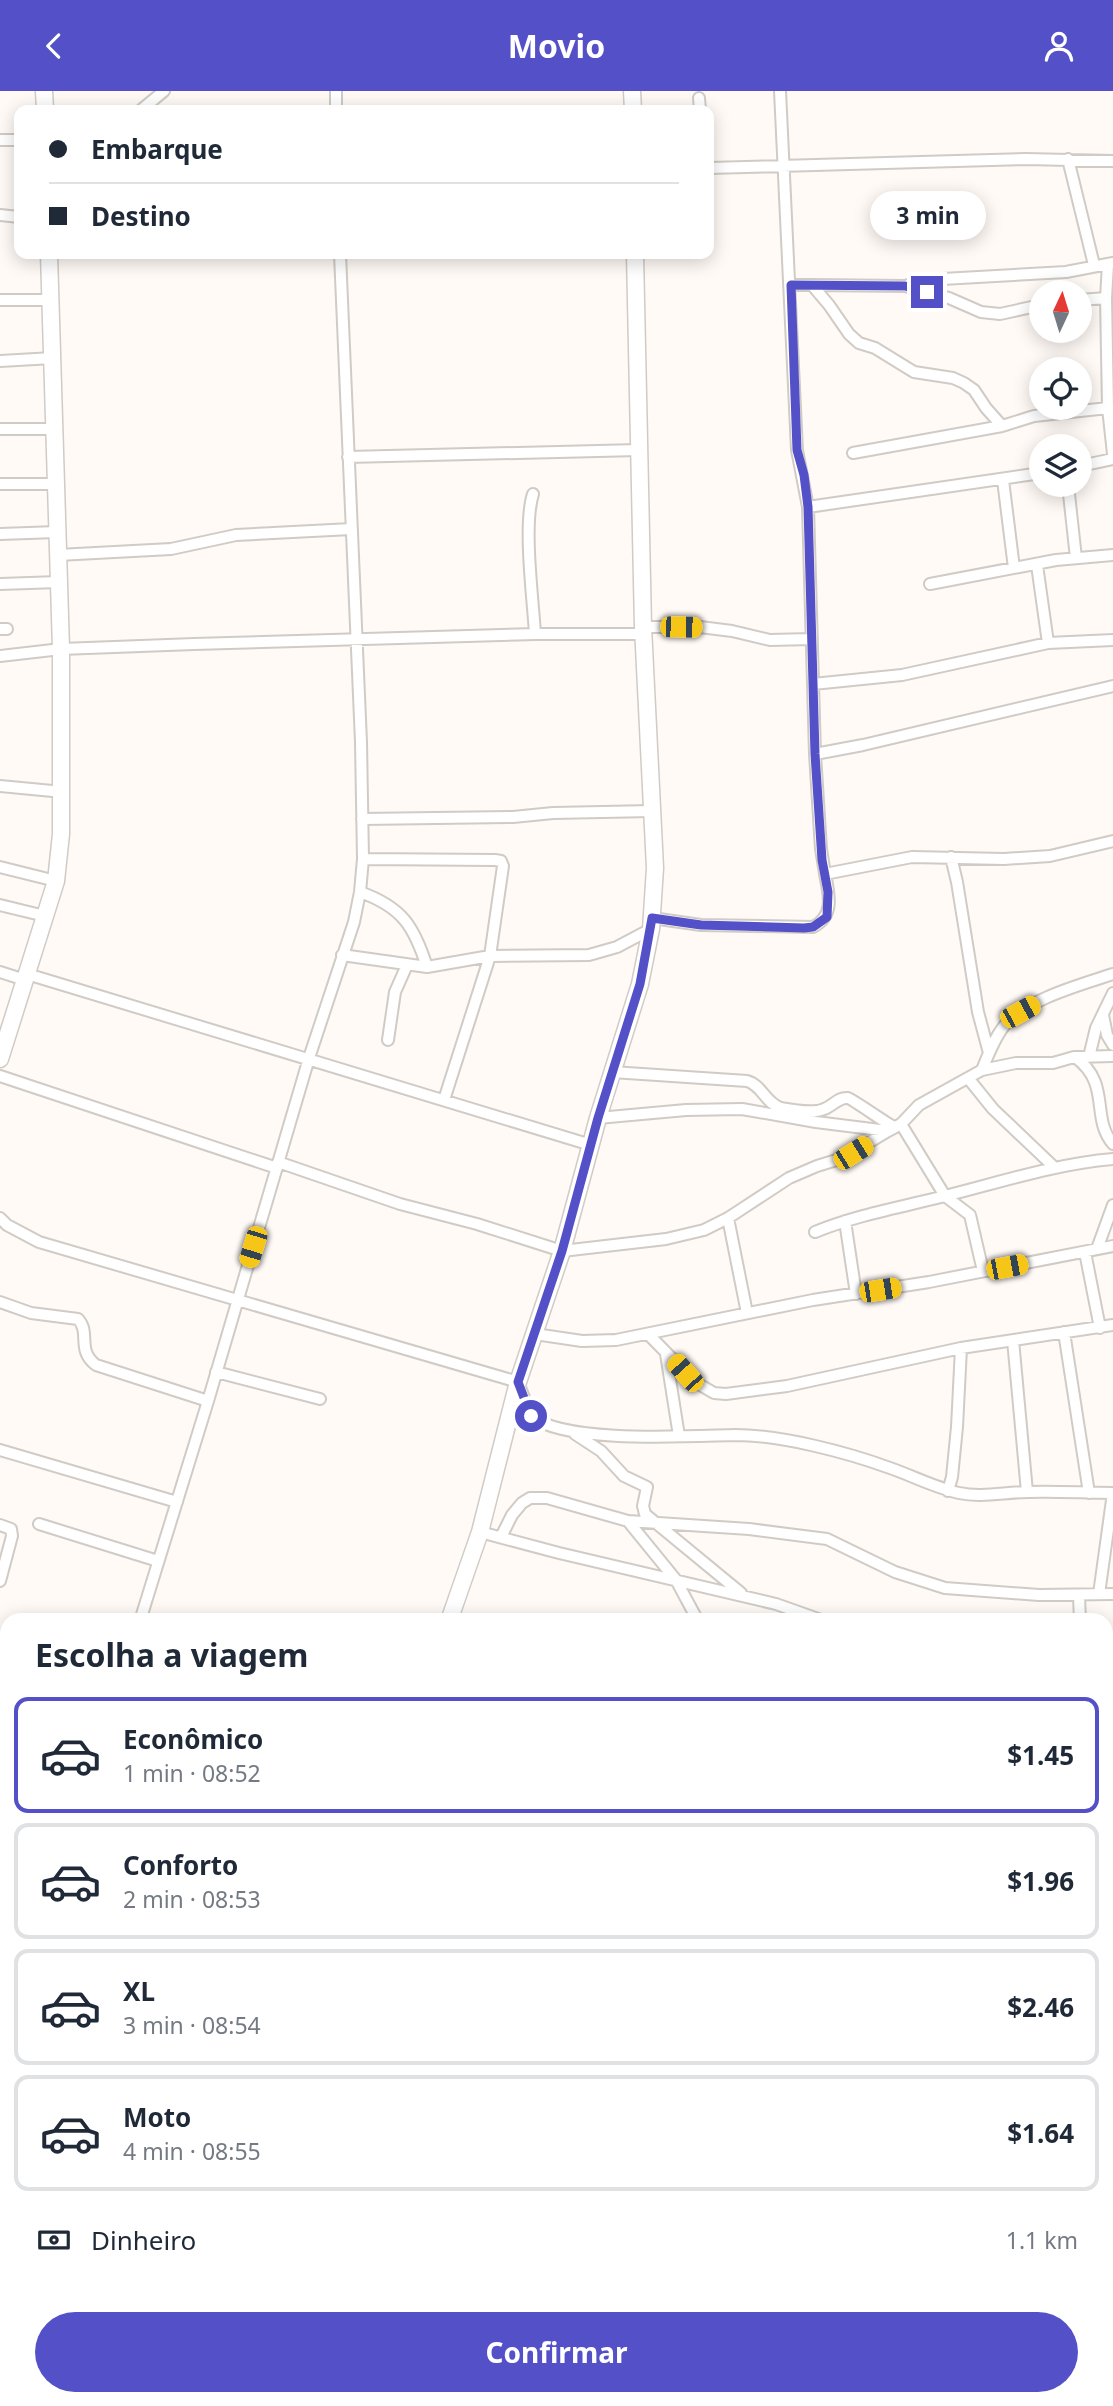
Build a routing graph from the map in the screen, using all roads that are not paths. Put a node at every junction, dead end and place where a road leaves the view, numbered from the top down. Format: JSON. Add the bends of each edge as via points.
{"nodes":[{"id":1,"x":164,"y":91,"type":"edge"},
{"id":2,"x":780,"y":91,"type":"edge"},
{"id":3,"x":699,"y":97,"type":"dead end"},
{"id":4,"x":149,"y":105,"type":"edge"},
{"id":5,"x":700,"y":105,"type":"edge"},
{"id":6,"x":1068,"y":159,"type":"junction"},
{"id":7,"x":1113,"y":161,"type":"edge"},
{"id":8,"x":785,"y":166,"type":"junction"},
{"id":9,"x":714,"y":167,"type":"edge"},
{"id":10,"x":49,"y":259,"type":"edge"},
{"id":11,"x":340,"y":259,"type":"edge"},
{"id":12,"x":635,"y":259,"type":"edge"},
{"id":13,"x":1111,"y":263,"type":"edge"},
{"id":14,"x":1094,"y":265,"type":"junction"},
{"id":15,"x":791,"y":285,"type":"junction"},
{"id":16,"x":812,"y":285,"type":"junction"},
{"id":17,"x":905,"y":286,"type":"junction"},
{"id":18,"x":1106,"y":298,"type":"junction"},
{"id":19,"x":1092,"y":299,"type":"edge"},
{"id":20,"x":0,"y":300,"type":"edge"},
{"id":21,"x":51,"y":300,"type":"junction"},
{"id":22,"x":1029,"y":308,"type":"edge"},
{"id":23,"x":53,"y":358,"type":"junction"},
{"id":24,"x":0,"y":361,"type":"edge"},
{"id":25,"x":1108,"y":408,"type":"junction"},
{"id":26,"x":1002,"y":426,"type":"junction"},
{"id":27,"x":0,"y":429,"type":"edge"},
{"id":28,"x":55,"y":429,"type":"junction"},
{"id":29,"x":638,"y":450,"type":"junction"},
{"id":30,"x":853,"y":453,"type":"dead end"},
{"id":31,"x":1113,"y":454,"type":"edge"},
{"id":32,"x":348,"y":457,"type":"junction"},
{"id":33,"x":1113,"y":459,"type":"edge"},
{"id":34,"x":1092,"y":463,"type":"edge"},
{"id":35,"x":1029,"y":475,"type":"edge"},
{"id":36,"x":1003,"y":480,"type":"junction"},
{"id":37,"x":0,"y":484,"type":"edge"},
{"id":38,"x":57,"y":484,"type":"junction"},
{"id":39,"x":533,"y":495,"type":"dead end"},
{"id":40,"x":1069,"y":497,"type":"edge"},
{"id":41,"x":808,"y":507,"type":"junction"},
{"id":42,"x":351,"y":529,"type":"junction"},
{"id":43,"x":57,"y":532,"type":"junction"},
{"id":44,"x":0,"y":534,"type":"edge"},
{"id":45,"x":58,"y":555,"type":"junction"},
{"id":46,"x":1113,"y":555,"type":"edge"},
{"id":47,"x":1076,"y":558,"type":"junction"},
{"id":48,"x":1037,"y":565,"type":"junction"},
{"id":49,"x":1014,"y":568,"type":"junction"},
{"id":50,"x":59,"y":582,"type":"junction"},
{"id":51,"x":0,"y":584,"type":"edge"},
{"id":52,"x":930,"y":584,"type":"dead end"},
{"id":53,"x":643,"y":630,"type":"junction"},
{"id":54,"x":536,"y":634,"type":"junction"},
{"id":55,"x":812,"y":639,"type":"junction"},
{"id":56,"x":355,"y":640,"type":"junction"},
{"id":57,"x":1113,"y":640,"type":"edge"},
{"id":58,"x":1048,"y":643,"type":"junction"},
{"id":59,"x":61,"y":649,"type":"junction"},
{"id":60,"x":0,"y":656,"type":"edge"},
{"id":61,"x":813,"y":684,"type":"junction"},
{"id":62,"x":1113,"y":686,"type":"edge"},
{"id":63,"x":815,"y":754,"type":"junction"},
{"id":64,"x":0,"y":786,"type":"edge"},
{"id":65,"x":63,"y":792,"type":"junction"},
{"id":66,"x":652,"y":811,"type":"junction"},
{"id":67,"x":362,"y":819,"type":"junction"},
{"id":68,"x":1113,"y":841,"type":"edge"},
{"id":69,"x":951,"y":857,"type":"junction"},
{"id":70,"x":363,"y":859,"type":"junction"},
{"id":71,"x":0,"y":867,"type":"edge"},
{"id":72,"x":825,"y":874,"type":"junction"},
{"id":73,"x":56,"y":881,"type":"junction"},
{"id":74,"x":360,"y":892,"type":"junction"},
{"id":75,"x":0,"y":905,"type":"edge"},
{"id":76,"x":45,"y":916,"type":"junction"},
{"id":77,"x":652,"y":924,"type":"junction"},
{"id":78,"x":342,"y":955,"type":"junction"},
{"id":79,"x":490,"y":956,"type":"junction"},
{"id":80,"x":407,"y":965,"type":"junction"},
{"id":81,"x":428,"y":967,"type":"junction"},
{"id":82,"x":0,"y":972,"type":"edge"},
{"id":83,"x":1113,"y":974,"type":"edge"},
{"id":84,"x":26,"y":977,"type":"junction"},
{"id":85,"x":1113,"y":993,"type":"edge"},
{"id":86,"x":1103,"y":1015,"type":"junction"},
{"id":87,"x":3,"y":1038,"type":"edge"},
{"id":88,"x":388,"y":1040,"type":"dead end"},
{"id":89,"x":1113,"y":1045,"type":"edge"},
{"id":90,"x":989,"y":1053,"type":"junction"},
{"id":91,"x":1113,"y":1056,"type":"edge"},
{"id":92,"x":1074,"y":1057,"type":"junction"},
{"id":93,"x":1089,"y":1057,"type":"junction"},
{"id":94,"x":309,"y":1058,"type":"junction"},
{"id":95,"x":0,"y":1059,"type":"edge"},
{"id":96,"x":982,"y":1070,"type":"junction"},
{"id":97,"x":612,"y":1072,"type":"junction"},
{"id":98,"x":0,"y":1076,"type":"edge"},
{"id":99,"x":968,"y":1078,"type":"junction"},
{"id":100,"x":444,"y":1100,"type":"junction"},
{"id":101,"x":598,"y":1118,"type":"junction"},
{"id":102,"x":895,"y":1128,"type":"junction"},
{"id":103,"x":1113,"y":1144,"type":"edge"},
{"id":104,"x":591,"y":1145,"type":"junction"},
{"id":105,"x":1113,"y":1159,"type":"edge"},
{"id":106,"x":277,"y":1165,"type":"junction"},
{"id":107,"x":1054,"y":1167,"type":"junction"},
{"id":108,"x":945,"y":1196,"type":"junction"},
{"id":109,"x":1113,"y":1205,"type":"edge"},
{"id":110,"x":0,"y":1217,"type":"edge"},
{"id":111,"x":728,"y":1218,"type":"junction"},
{"id":112,"x":845,"y":1221,"type":"junction"},
{"id":113,"x":815,"y":1233,"type":"dead end"},
{"id":114,"x":1113,"y":1246,"type":"edge"},
{"id":115,"x":1097,"y":1249,"type":"junction"},
{"id":116,"x":562,"y":1251,"type":"junction"},
{"id":117,"x":1085,"y":1252,"type":"junction"},
{"id":118,"x":983,"y":1272,"type":"junction"},
{"id":119,"x":856,"y":1294,"type":"junction"},
{"id":120,"x":237,"y":1300,"type":"junction"},
{"id":121,"x":0,"y":1302,"type":"edge"},
{"id":122,"x":747,"y":1313,"type":"junction"},
{"id":123,"x":1113,"y":1325,"type":"edge"},
{"id":124,"x":1100,"y":1328,"type":"junction"},
{"id":125,"x":1064,"y":1332,"type":"junction"},
{"id":126,"x":535,"y":1334,"type":"junction"},
{"id":127,"x":648,"y":1334,"type":"junction"},
{"id":128,"x":1013,"y":1340,"type":"junction"},
{"id":129,"x":961,"y":1348,"type":"junction"},
{"id":130,"x":666,"y":1353,"type":"junction"},
{"id":131,"x":216,"y":1372,"type":"junction"},
{"id":132,"x":518,"y":1382,"type":"junction"},
{"id":133,"x":320,"y":1399,"type":"dead end"},
{"id":134,"x":208,"y":1401,"type":"junction"},
{"id":135,"x":566,"y":1430,"type":"junction"},
{"id":136,"x":678,"y":1436,"type":"junction"},
{"id":137,"x":0,"y":1450,"type":"edge"},
{"id":138,"x":948,"y":1491,"type":"junction"},
{"id":139,"x":1027,"y":1492,"type":"junction"},
{"id":140,"x":1089,"y":1493,"type":"junction"},
{"id":141,"x":1113,"y":1493,"type":"edge"},
{"id":142,"x":177,"y":1502,"type":"junction"},
{"id":143,"x":628,"y":1521,"type":"junction"},
{"id":144,"x":653,"y":1522,"type":"junction"},
{"id":145,"x":39,"y":1524,"type":"dead end"},
{"id":146,"x":0,"y":1525,"type":"edge"},
{"id":147,"x":480,"y":1532,"type":"junction"},
{"id":148,"x":501,"y":1537,"type":"junction"},
{"id":149,"x":159,"y":1561,"type":"junction"},
{"id":150,"x":676,"y":1580,"type":"junction"},
{"id":151,"x":0,"y":1581,"type":"edge"},
{"id":152,"x":1099,"y":1594,"type":"junction"},
{"id":153,"x":1113,"y":1594,"type":"edge"},
{"id":154,"x":1079,"y":1596,"type":"junction"},
{"id":155,"x":746,"y":1597,"type":"junction"},
{"id":156,"x":143,"y":1613,"type":"edge"},
{"id":157,"x":457,"y":1613,"type":"edge"},
{"id":158,"x":694,"y":1613,"type":"edge"},
{"id":159,"x":801,"y":1613,"type":"edge"},
{"id":160,"x":1080,"y":1613,"type":"edge"}],
"edges":[{"from":1,"to":4,"type":"street"},
{"from":2,"to":8,"type":"street"},
{"from":3,"to":5,"type":"street"},
{"from":6,"to":7,"type":"street"},
{"from":6,"to":8,"type":"street"},
{"from":6,"to":14,"type":"street"},
{"from":8,"to":9,"type":"street"},
{"from":8,"to":15,"type":"street"},
{"from":10,"to":21,"type":"street"},
{"from":11,"to":32,"type":"street"},
{"from":12,"to":29,"type":"street"},
{"from":13,"to":14,"type":"street"},
{"from":13,"to":18,"type":"street"},
{"from":14,"to":17,"type":"street","via":[[1066,272],[925,280]]},
{"from":15,"to":16,"type":"street"},
{"from":15,"to":41,"type":"street","via":[[797,450]]},
{"from":16,"to":17,"type":"street"},
{"from":16,"to":26,"type":"street","via":[[859,343],[914,372],[964,383]]},
{"from":17,"to":22,"type":"street","via":[[981,311],[1000,314]]},
{"from":18,"to":19,"type":"street"},
{"from":18,"to":25,"type":"street"},
{"from":20,"to":21,"type":"street"},
{"from":21,"to":23,"type":"street"},
{"from":23,"to":24,"type":"street"},
{"from":23,"to":28,"type":"street"},
{"from":25,"to":26,"type":"street","via":[[1034,416]]},
{"from":25,"to":31,"type":"street"},
{"from":26,"to":30,"type":"street"},
{"from":27,"to":28,"type":"street"},
{"from":28,"to":38,"type":"street"},
{"from":29,"to":32,"type":"street"},
{"from":29,"to":53,"type":"street"},
{"from":32,"to":42,"type":"street"},
{"from":33,"to":34,"type":"street"},
{"from":35,"to":36,"type":"street"},
{"from":36,"to":41,"type":"street"},
{"from":36,"to":49,"type":"street"},
{"from":37,"to":38,"type":"street"},
{"from":38,"to":43,"type":"street"},
{"from":39,"to":54,"type":"street","via":[[530,540]]},
{"from":40,"to":47,"type":"street"},
{"from":41,"to":55,"type":"street"},
{"from":42,"to":45,"type":"street","via":[[236,535],[171,549]]},
{"from":42,"to":56,"type":"street"},
{"from":43,"to":44,"type":"street"},
{"from":43,"to":45,"type":"street"},
{"from":45,"to":50,"type":"street"},
{"from":46,"to":47,"type":"street"},
{"from":47,"to":48,"type":"street"},
{"from":48,"to":49,"type":"street"},
{"from":48,"to":58,"type":"street"},
{"from":49,"to":52,"type":"street"},
{"from":50,"to":51,"type":"street"},
{"from":50,"to":59,"type":"street"},
{"from":53,"to":54,"type":"street"},
{"from":53,"to":55,"type":"street","via":[[700,627],[770,641]]},
{"from":53,"to":66,"type":"street"},
{"from":54,"to":56,"type":"street"},
{"from":55,"to":61,"type":"street"},
{"from":56,"to":59,"type":"street"},
{"from":56,"to":67,"type":"street"},
{"from":57,"to":58,"type":"street"},
{"from":58,"to":61,"type":"street","via":[[902,675]]},
{"from":59,"to":60,"type":"street"},
{"from":59,"to":65,"type":"street"},
{"from":61,"to":63,"type":"street"},
{"from":62,"to":63,"type":"street"},
{"from":63,"to":72,"type":"street"},
{"from":64,"to":65,"type":"street"},
{"from":65,"to":73,"type":"street"},
{"from":66,"to":67,"type":"street"},
{"from":66,"to":77,"type":"street"},
{"from":67,"to":70,"type":"street"},
{"from":68,"to":69,"type":"street","via":[[1042,857]]},
{"from":69,"to":72,"type":"street","via":[[904,858]]},
{"from":69,"to":90,"type":"street"},
{"from":70,"to":74,"type":"street"},
{"from":70,"to":79,"type":"street","via":[[501,862]]},
{"from":71,"to":73,"type":"street"},
{"from":72,"to":77,"type":"street","via":[[827,917],[813,927]]},
{"from":73,"to":76,"type":"street"},
{"from":74,"to":78,"type":"street"},
{"from":74,"to":81,"type":"street","via":[[380,899],[409,924]]},
{"from":75,"to":76,"type":"street"},
{"from":76,"to":84,"type":"street"},
{"from":77,"to":79,"type":"street","via":[[617,947],[589,955]]},
{"from":77,"to":97,"type":"street","via":[[640,984]]},
{"from":78,"to":80,"type":"street"},
{"from":78,"to":94,"type":"street"},
{"from":79,"to":81,"type":"street"},
{"from":79,"to":100,"type":"street"},
{"from":80,"to":81,"type":"street"},
{"from":80,"to":88,"type":"street","via":[[395,992]]},
{"from":82,"to":84,"type":"street"},
{"from":83,"to":90,"type":"street","via":[[1020,1012],[1003,1027]]},
{"from":84,"to":87,"type":"street"},
{"from":84,"to":94,"type":"street"},
{"from":85,"to":86,"type":"street"},
{"from":86,"to":89,"type":"street"},
{"from":86,"to":93,"type":"street"},
{"from":87,"to":95,"type":"street"},
{"from":90,"to":96,"type":"street"},
{"from":91,"to":93,"type":"street"},
{"from":92,"to":93,"type":"street"},
{"from":92,"to":96,"type":"street"},
{"from":92,"to":103,"type":"street","via":[[1096,1081],[1105,1133]]},
{"from":94,"to":100,"type":"street"},
{"from":94,"to":106,"type":"street"},
{"from":96,"to":99,"type":"street"},
{"from":97,"to":101,"type":"street"},
{"from":97,"to":102,"type":"street","via":[[753,1082],[779,1108],[817,1111],[853,1099]]},
{"from":98,"to":106,"type":"street"},
{"from":99,"to":102,"type":"street","via":[[919,1105]]},
{"from":99,"to":107,"type":"street","via":[[993,1109]]},
{"from":100,"to":104,"type":"street"},
{"from":101,"to":102,"type":"street","via":[[742,1109],[816,1122]]},
{"from":101,"to":104,"type":"street"},
{"from":102,"to":108,"type":"street"},
{"from":102,"to":111,"type":"street","via":[[843,1158],[789,1178]]},
{"from":104,"to":116,"type":"street"},
{"from":105,"to":107,"type":"street"},
{"from":106,"to":116,"type":"street"},
{"from":106,"to":120,"type":"street"},
{"from":107,"to":108,"type":"street"},
{"from":108,"to":112,"type":"street"},
{"from":108,"to":118,"type":"street","via":[[970,1215]]},
{"from":109,"to":115,"type":"street"},
{"from":110,"to":120,"type":"street","via":[[39,1242]]},
{"from":111,"to":116,"type":"street","via":[[704,1230],[666,1239]]},
{"from":111,"to":122,"type":"street"},
{"from":112,"to":113,"type":"street"},
{"from":112,"to":119,"type":"street"},
{"from":114,"to":115,"type":"street"},
{"from":115,"to":117,"type":"street"},
{"from":116,"to":126,"type":"street"},
{"from":117,"to":118,"type":"street"},
{"from":117,"to":124,"type":"street"},
{"from":118,"to":119,"type":"street"},
{"from":119,"to":122,"type":"street"},
{"from":120,"to":131,"type":"street"},
{"from":120,"to":132,"type":"street"},
{"from":121,"to":134,"type":"street","via":[[31,1313],[78,1319],[85,1353],[96,1366]]},
{"from":122,"to":127,"type":"street"},
{"from":123,"to":124,"type":"street"},
{"from":124,"to":125,"type":"street"},
{"from":125,"to":128,"type":"street"},
{"from":125,"to":140,"type":"street"},
{"from":126,"to":127,"type":"street","via":[[582,1341]]},
{"from":126,"to":132,"type":"street"},
{"from":127,"to":130,"type":"street"},
{"from":128,"to":129,"type":"street"},
{"from":128,"to":139,"type":"street"},
{"from":129,"to":130,"type":"street","via":[[787,1386],[726,1394],[704,1388]]},
{"from":129,"to":138,"type":"street"},
{"from":130,"to":136,"type":"street"},
{"from":131,"to":133,"type":"street"},
{"from":131,"to":134,"type":"street"},
{"from":132,"to":135,"type":"street","via":[[531,1416]]},
{"from":132,"to":147,"type":"street"},
{"from":134,"to":142,"type":"street"},
{"from":135,"to":136,"type":"street"},
{"from":135,"to":144,"type":"street","via":[[601,1451],[624,1476],[647,1487],[644,1510]]},
{"from":136,"to":138,"type":"street","via":[[783,1439],[869,1461]]},
{"from":137,"to":142,"type":"street"},
{"from":138,"to":139,"type":"street","via":[[977,1496]]},
{"from":139,"to":140,"type":"street"},
{"from":140,"to":141,"type":"street"},
{"from":141,"to":152,"type":"street"},
{"from":142,"to":149,"type":"street"},
{"from":143,"to":144,"type":"street"},
{"from":143,"to":148,"type":"street","via":[[547,1498],[530,1498],[512,1515]]},
{"from":143,"to":150,"type":"street"},
{"from":144,"to":154,"type":"street","via":[[827,1539],[895,1572],[945,1588]]},
{"from":144,"to":155,"type":"street"},
{"from":145,"to":149,"type":"street"},
{"from":146,"to":151,"type":"street","via":[[11,1529],[12,1536]]},
{"from":147,"to":148,"type":"street"},
{"from":147,"to":157,"type":"street"},
{"from":148,"to":150,"type":"street"},
{"from":149,"to":156,"type":"street"},
{"from":150,"to":155,"type":"street"},
{"from":150,"to":158,"type":"street"},
{"from":152,"to":153,"type":"street"},
{"from":152,"to":154,"type":"street"},
{"from":154,"to":160,"type":"street"},
{"from":155,"to":159,"type":"street"}]}
